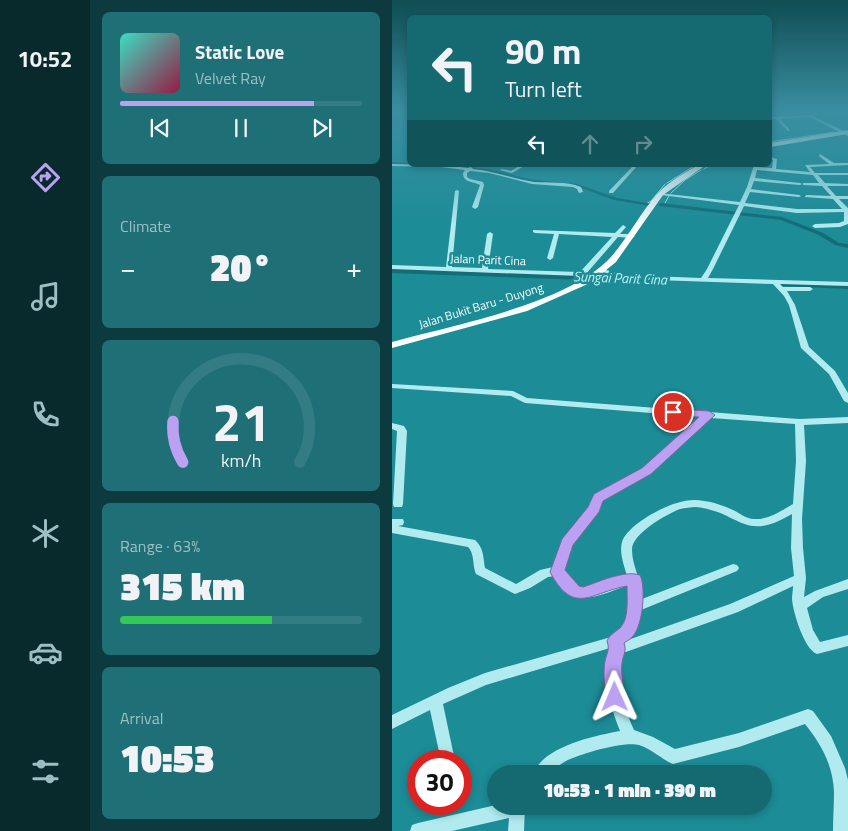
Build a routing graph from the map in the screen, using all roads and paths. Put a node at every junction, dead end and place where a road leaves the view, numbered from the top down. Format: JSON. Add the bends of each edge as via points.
{"nodes":[{"id":1,"x":820,"y":155,"type":"dead end"},
{"id":2,"x":772,"y":158,"type":"edge"},
{"id":3,"x":832,"y":164,"type":"junction"},
{"id":4,"x":848,"y":164,"type":"edge"},
{"id":5,"x":392,"y":165,"type":"edge"},
{"id":6,"x":407,"y":165,"type":"edge"},
{"id":7,"x":451,"y":167,"type":"edge"},
{"id":8,"x":520,"y":167,"type":"edge"},
{"id":9,"x":634,"y":167,"type":"edge"},
{"id":10,"x":700,"y":167,"type":"edge"},
{"id":11,"x":756,"y":167,"type":"edge"},
{"id":12,"x":760,"y":167,"type":"edge"},
{"id":13,"x":470,"y":169,"type":"junction"},
{"id":14,"x":774,"y":170,"type":"junction"},
{"id":15,"x":814,"y":174,"type":"junction"},
{"id":16,"x":848,"y":174,"type":"edge"},
{"id":17,"x":753,"y":179,"type":"junction"},
{"id":18,"x":848,"y":185,"type":"edge"},
{"id":19,"x":825,"y":186,"type":"junction"},
{"id":20,"x":750,"y":190,"type":"junction"},
{"id":21,"x":457,"y":191,"type":"dead end"},
{"id":22,"x":581,"y":192,"type":"dead end"},
{"id":23,"x":611,"y":192,"type":"dead end"},
{"id":24,"x":661,"y":194,"type":"junction"},
{"id":25,"x":799,"y":196,"type":"dead end"},
{"id":26,"x":807,"y":196,"type":"dead end"},
{"id":27,"x":837,"y":198,"type":"junction"},
{"id":28,"x":848,"y":198,"type":"edge"},
{"id":29,"x":743,"y":204,"type":"junction"},
{"id":30,"x":475,"y":207,"type":"dead end"},
{"id":31,"x":847,"y":210,"type":"edge"},
{"id":32,"x":739,"y":213,"type":"joint"},
{"id":33,"x":847,"y":222,"type":"edge"},
{"id":34,"x":815,"y":226,"type":"dead end"},
{"id":35,"x":623,"y":227,"type":"dead end"},
{"id":36,"x":536,"y":231,"type":"dead end"},
{"id":37,"x":557,"y":232,"type":"junction"},
{"id":38,"x":490,"y":234,"type":"dead end"},
{"id":39,"x":617,"y":234,"type":"junction"},
{"id":40,"x":632,"y":236,"type":"junction"},
{"id":41,"x":550,"y":258,"type":"dead end"},
{"id":42,"x":392,"y":268,"type":"edge"},
{"id":43,"x":449,"y":270,"type":"junction"},
{"id":44,"x":485,"y":271,"type":"junction"},
{"id":45,"x":601,"y":272,"type":"junction"},
{"id":46,"x":586,"y":277,"type":"junction"},
{"id":47,"x":702,"y":280,"type":"junction"},
{"id":48,"x":848,"y":284,"type":"edge"},
{"id":49,"x":778,"y":285,"type":"junction"},
{"id":50,"x":848,"y":289,"type":"edge"},
{"id":51,"x":392,"y":345,"type":"edge"},
{"id":52,"x":392,"y":386,"type":"edge"},
{"id":53,"x":848,"y":401,"type":"edge"},
{"id":54,"x":709,"y":415,"type":"junction"},
{"id":55,"x":848,"y":420,"type":"edge"},
{"id":56,"x":799,"y":422,"type":"junction"},
{"id":57,"x":392,"y":426,"type":"edge"},
{"id":58,"x":398,"y":504,"type":"dead end"},
{"id":59,"x":799,"y":505,"type":"junction"},
{"id":60,"x":394,"y":525,"type":"edge"},
{"id":61,"x":733,"y":568,"type":"dead end"},
{"id":62,"x":557,"y":572,"type":"junction"},
{"id":63,"x":800,"y":578,"type":"junction"},
{"id":64,"x":634,"y":579,"type":"junction"},
{"id":65,"x":848,"y":584,"type":"edge"},
{"id":66,"x":800,"y":606,"type":"junction"},
{"id":67,"x":635,"y":607,"type":"junction"},
{"id":68,"x":848,"y":640,"type":"edge"},
{"id":69,"x":616,"y":645,"type":"junction"},
{"id":70,"x":435,"y":701,"type":"junction"},
{"id":71,"x":392,"y":722,"type":"edge"},
{"id":72,"x":630,"y":737,"type":"junction"},
{"id":73,"x":446,"y":750,"type":"edge"},
{"id":74,"x":550,"y":765,"type":"edge"},
{"id":75,"x":844,"y":789,"type":"edge"},
{"id":76,"x":487,"y":814,"type":"edge"},
{"id":77,"x":517,"y":815,"type":"edge"},
{"id":78,"x":418,"y":831,"type":"edge"},
{"id":79,"x":516,"y":831,"type":"edge"},
{"id":80,"x":841,"y":831,"type":"edge"}],
"edges":[{"from":1,"to":3,"type":"street"},
{"from":2,"to":14,"type":"street","via":[[775,159]]},
{"from":3,"to":4,"type":"street"},
{"from":3,"to":15,"type":"street","via":[[808,166]]},
{"from":5,"to":6,"type":"street"},
{"from":7,"to":13,"type":"street"},
{"from":8,"to":13,"type":"street","via":[[510,172]]},
{"from":9,"to":23,"type":"street"},
{"from":10,"to":24,"type":"main road","name":"Jalan Bukit Baru - Duyong"},
{"from":11,"to":17,"type":"street"},
{"from":12,"to":14,"type":"street"},
{"from":13,"to":22,"type":"street","via":[[532,183],[574,186]]},
{"from":13,"to":30,"type":"street","via":[[465,173],[466,179],[482,185]]},
{"from":14,"to":15,"type":"street"},
{"from":15,"to":16,"type":"street"},
{"from":15,"to":19,"type":"street"},
{"from":17,"to":19,"type":"street"},
{"from":17,"to":20,"type":"street"},
{"from":18,"to":19,"type":"street"},
{"from":19,"to":27,"type":"street"},
{"from":20,"to":25,"type":"street"},
{"from":20,"to":29,"type":"street"},
{"from":21,"to":43,"type":"street"},
{"from":24,"to":29,"type":"street"},
{"from":24,"to":40,"type":"main road","name":"Jalan Bukit Baru - Duyong"},
{"from":26,"to":27,"type":"street"},
{"from":27,"to":28,"type":"street"},
{"from":27,"to":31,"type":"street"},
{"from":29,"to":31,"type":"street","via":[[797,211]]},
{"from":29,"to":32,"type":"street"},
{"from":31,"to":33,"type":"street"},
{"from":32,"to":47,"type":"street"},
{"from":33,"to":34,"type":"street","via":[[836,226]]},
{"from":35,"to":39,"type":"street"},
{"from":36,"to":37,"type":"street"},
{"from":37,"to":39,"type":"street"},
{"from":37,"to":41,"type":"street"},
{"from":38,"to":44,"type":"street"},
{"from":39,"to":40,"type":"street"},
{"from":39,"to":46,"type":"street"},
{"from":40,"to":45,"type":"main road","name":"Jalan Bukit Baru - Duyong"},
{"from":42,"to":43,"type":"street","name":"Jalan Parit Cina"},
{"from":43,"to":44,"type":"street","name":"Jalan Parit Cina"},
{"from":44,"to":46,"type":"street","name":"Jalan Parit Cina"},
{"from":45,"to":46,"type":"main road","name":"Jalan Bukit Baru - Duyong"},
{"from":45,"to":47,"type":"street","via":[[626,277]]},
{"from":46,"to":51,"type":"main road","name":"Jalan Bukit Baru - Duyong","via":[[561,294],[524,308]]},
{"from":47,"to":49,"type":"street"},
{"from":48,"to":49,"type":"street"},
{"from":49,"to":50,"type":"street"},
{"from":49,"to":53,"type":"street","via":[[792,305],[805,348],[832,373]]},
{"from":52,"to":54,"type":"street","via":[[513,394],[525,400]]},
{"from":54,"to":56,"type":"street"},
{"from":54,"to":62,"type":"street","via":[[646,471],[598,498],[567,543]]},
{"from":55,"to":56,"type":"street"},
{"from":56,"to":59,"type":"street"},
{"from":57,"to":58,"type":"street","via":[[402,431]]},
{"from":59,"to":63,"type":"street","via":[[797,548]]},
{"from":59,"to":64,"type":"street","via":[[759,524],[704,503],[672,507],[628,539],[626,552]]},
{"from":60,"to":62,"type":"street","via":[[471,543],[479,553],[480,571],[515,589],[524,587],[540,574]]},
{"from":61,"to":67,"type":"street"},
{"from":62,"to":64,"type":"street","via":[[575,592],[583,594]]},
{"from":63,"to":66,"type":"street"},
{"from":63,"to":69,"type":"street","via":[[734,608]]},
{"from":64,"to":67,"type":"street"},
{"from":65,"to":66,"type":"street","via":[[819,594]]},
{"from":66,"to":68,"type":"street","via":[[807,632],[817,648]]},
{"from":67,"to":69,"type":"street","via":[[628,630]]},
{"from":69,"to":70,"type":"street","via":[[485,680]]},
{"from":69,"to":72,"type":"street","via":[[613,662],[615,697]]},
{"from":70,"to":71,"type":"street"},
{"from":70,"to":73,"type":"street"},
{"from":72,"to":74,"type":"street","via":[[560,756]]},
{"from":72,"to":75,"type":"street","via":[[673,756],[739,740],[808,716],[828,742]]},
{"from":75,"to":80,"type":"street"},
{"from":76,"to":78,"type":"street"},
{"from":77,"to":79,"type":"street"}]}
